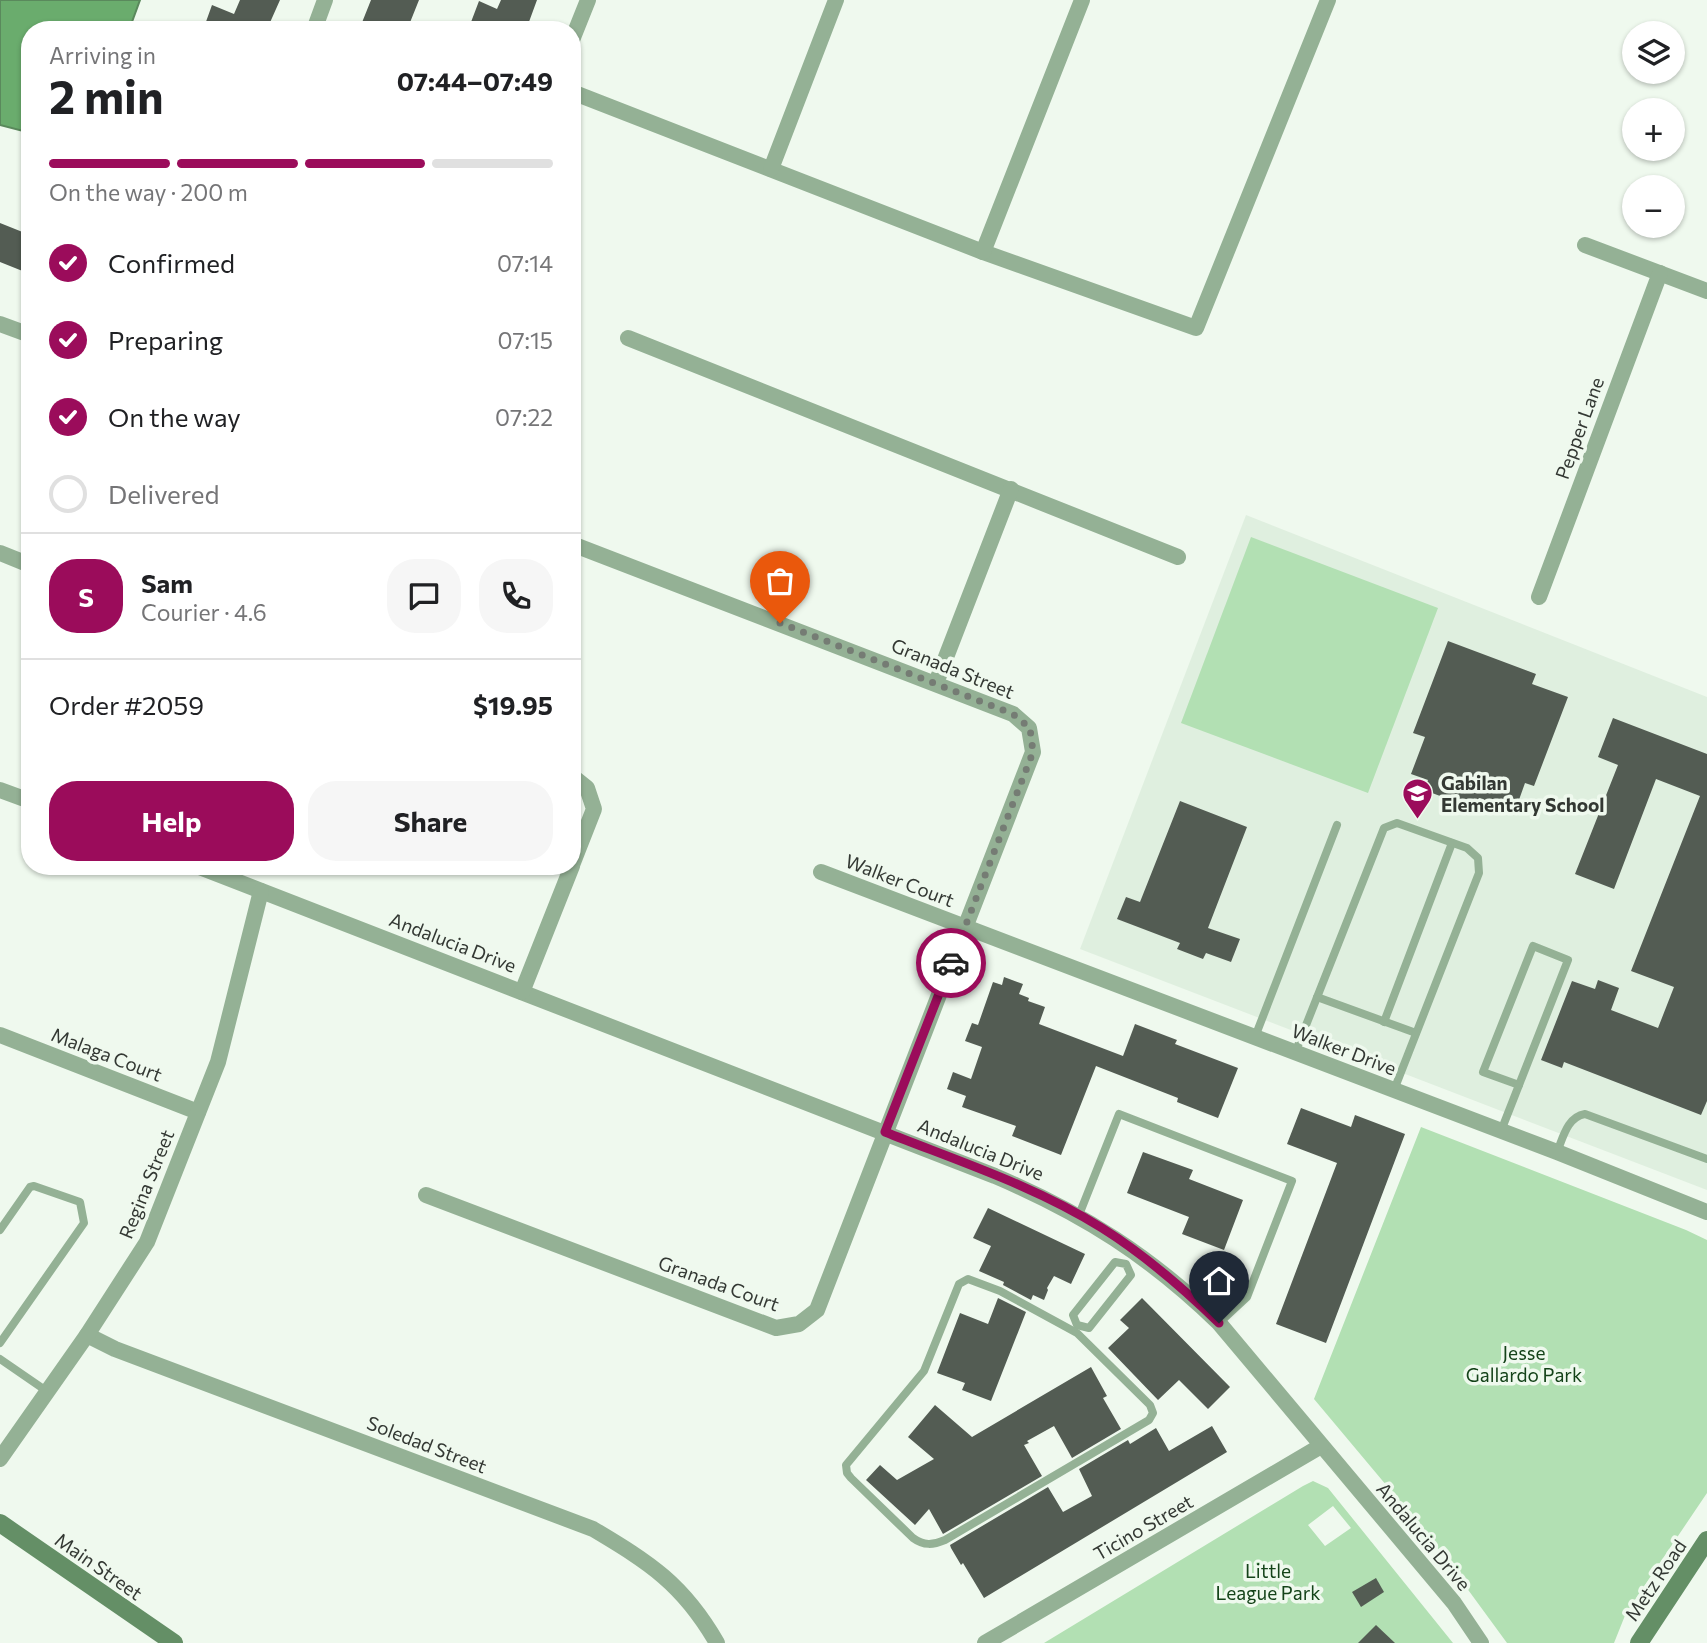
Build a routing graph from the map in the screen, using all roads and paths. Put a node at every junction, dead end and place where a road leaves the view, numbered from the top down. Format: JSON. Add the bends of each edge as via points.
{"nodes":[{"id":1,"x":325,"y":0,"type":"edge"},
{"id":2,"x":588,"y":0,"type":"edge"},
{"id":3,"x":836,"y":0,"type":"edge"},
{"id":4,"x":1082,"y":0,"type":"edge"},
{"id":5,"x":1328,"y":0,"type":"edge"},
{"id":6,"x":317,"y":21,"type":"edge"},
{"id":7,"x":580,"y":21,"type":"edge"},
{"id":8,"x":581,"y":95,"type":"edge"},
{"id":9,"x":771,"y":169,"type":"junction"},
{"id":10,"x":1585,"y":245,"type":"dead end"},
{"id":11,"x":983,"y":252,"type":"junction"},
{"id":12,"x":1660,"y":273,"type":"junction"},
{"id":13,"x":1707,"y":291,"type":"edge"},
{"id":14,"x":0,"y":324,"type":"edge"},
{"id":15,"x":21,"y":332,"type":"edge"},
{"id":16,"x":628,"y":338,"type":"dead end"},
{"id":17,"x":1011,"y":489,"type":"junction"},
{"id":18,"x":581,"y":547,"type":"edge"},
{"id":19,"x":0,"y":553,"type":"edge"},
{"id":20,"x":1178,"y":557,"type":"dead end"},
{"id":21,"x":21,"y":561,"type":"edge"},
{"id":22,"x":1539,"y":597,"type":"dead end"},
{"id":23,"x":936,"y":683,"type":"junction"},
{"id":24,"x":581,"y":783,"type":"edge"},
{"id":25,"x":0,"y":790,"type":"edge"},
{"id":26,"x":21,"y":798,"type":"edge"},
{"id":27,"x":1338,"y":825,"type":"dead end"},
{"id":28,"x":581,"y":843,"type":"edge"},
{"id":29,"x":1452,"y":843,"type":"junction"},
{"id":30,"x":821,"y":872,"type":"dead end"},
{"id":31,"x":220,"y":875,"type":"edge"},
{"id":32,"x":568,"y":875,"type":"edge"},
{"id":33,"x":261,"y":891,"type":"junction"},
{"id":34,"x":964,"y":927,"type":"junction"},
{"id":35,"x":522,"y":992,"type":"junction"},
{"id":36,"x":1317,"y":997,"type":"junction"},
{"id":37,"x":1384,"y":1022,"type":"junction"},
{"id":38,"x":1416,"y":1033,"type":"junction"},
{"id":39,"x":0,"y":1035,"type":"edge"},
{"id":40,"x":1255,"y":1037,"type":"junction"},
{"id":41,"x":1295,"y":1053,"type":"junction"},
{"id":42,"x":1519,"y":1085,"type":"junction"},
{"id":43,"x":1394,"y":1090,"type":"junction"},
{"id":44,"x":198,"y":1112,"type":"junction"},
{"id":45,"x":1501,"y":1131,"type":"junction"},
{"id":46,"x":885,"y":1132,"type":"junction"},
{"id":47,"x":1557,"y":1152,"type":"junction"},
{"id":48,"x":1707,"y":1159,"type":"edge"},
{"id":49,"x":426,"y":1195,"type":"dead end"},
{"id":50,"x":1707,"y":1212,"type":"edge"},
{"id":51,"x":1079,"y":1215,"type":"junction"},
{"id":52,"x":0,"y":1230,"type":"edge"},
{"id":53,"x":1131,"y":1258,"type":"junction"},
{"id":54,"x":1219,"y":1323,"type":"junction"},
{"id":55,"x":1075,"y":1328,"type":"junction"},
{"id":56,"x":87,"y":1335,"type":"junction"},
{"id":57,"x":0,"y":1343,"type":"edge"},
{"id":58,"x":0,"y":1359,"type":"edge"},
{"id":59,"x":48,"y":1392,"type":"junction"},
{"id":60,"x":1321,"y":1446,"type":"junction"},
{"id":61,"x":0,"y":1459,"type":"edge"},
{"id":62,"x":0,"y":1523,"type":"edge"},
{"id":63,"x":1707,"y":1540,"type":"edge"},
{"id":64,"x":174,"y":1643,"type":"edge"},
{"id":65,"x":717,"y":1643,"type":"edge"},
{"id":66,"x":985,"y":1643,"type":"edge"},
{"id":67,"x":1481,"y":1643,"type":"edge"},
{"id":68,"x":1639,"y":1643,"type":"edge"}],
"edges":[{"from":1,"to":6,"type":"street"},
{"from":2,"to":7,"type":"street"},
{"from":3,"to":9,"type":"street"},
{"from":4,"to":11,"type":"street"},
{"from":5,"to":11,"type":"street","via":[[1196,328]]},
{"from":8,"to":9,"type":"street"},
{"from":9,"to":11,"type":"street"},
{"from":10,"to":12,"type":"street"},
{"from":12,"to":13,"type":"street"},
{"from":12,"to":22,"type":"street","name":"Pepper Lane"},
{"from":14,"to":15,"type":"street"},
{"from":16,"to":17,"type":"street"},
{"from":17,"to":20,"type":"street"},
{"from":17,"to":23,"type":"street"},
{"from":18,"to":23,"type":"street","name":"Granada Street"},
{"from":19,"to":21,"type":"street"},
{"from":23,"to":34,"type":"street","name":"Granada Street","via":[[1013,714],[1030,728],[1033,752]]},
{"from":24,"to":28,"type":"street","via":[[594,809]]},
{"from":25,"to":26,"type":"street"},
{"from":27,"to":40,"type":"lane"},
{"from":29,"to":36,"type":"lane","via":[[1397,823],[1384,828]]},
{"from":29,"to":37,"type":"lane"},
{"from":29,"to":38,"type":"lane","via":[[1478,858],[1479,873]]},
{"from":30,"to":34,"type":"street","name":"Walker Court"},
{"from":31,"to":33,"type":"street","name":"Andalucia Drive"},
{"from":32,"to":35,"type":"street"},
{"from":33,"to":35,"type":"street","name":"Andalucia Drive"},
{"from":33,"to":44,"type":"street","name":"Regina Street","via":[[218,1062]]},
{"from":34,"to":40,"type":"street","name":"Walker Drive"},
{"from":34,"to":46,"type":"street","name":"Granada Street"},
{"from":35,"to":46,"type":"street","name":"Andalucia Drive"},
{"from":36,"to":37,"type":"lane"},
{"from":36,"to":41,"type":"lane"},
{"from":37,"to":38,"type":"lane"},
{"from":38,"to":43,"type":"lane"},
{"from":39,"to":44,"type":"street","name":"Malaga Court"},
{"from":40,"to":41,"type":"street","name":"Walker Drive"},
{"from":41,"to":43,"type":"street","name":"Walker Drive"},
{"from":42,"to":42,"type":"lane","via":[[1568,960],[1533,946],[1483,1072]]},
{"from":42,"to":45,"type":"lane"},
{"from":43,"to":45,"type":"street","name":"Walker Drive"},
{"from":44,"to":56,"type":"street","name":"Regina Street","via":[[147,1242]]},
{"from":45,"to":47,"type":"street","name":"Walker Drive"},
{"from":46,"to":49,"type":"street","name":"Granada Court","via":[[817,1310],[799,1324],[776,1328]]},
{"from":46,"to":51,"type":"street","name":"Andalucia Drive"},
{"from":47,"to":48,"type":"lane","via":[[1570,1124],[1585,1114]]},
{"from":47,"to":50,"type":"street","name":"Walker Drive"},
{"from":51,"to":53,"type":"street","name":"Andalucia Drive"},
{"from":51,"to":54,"type":"lane","via":[[1119,1114],[1292,1181],[1247,1297]]},
{"from":52,"to":57,"type":"lane","via":[[30,1187],[82,1206],[84,1223]]},
{"from":53,"to":54,"type":"street","name":"Andalucia Drive","via":[[1178,1284]]},
{"from":53,"to":55,"type":"lane","via":[[1115,1262],[1073,1315]]},
{"from":53,"to":55,"type":"lane","via":[[1131,1275],[1089,1328]]},
{"from":54,"to":60,"type":"street","name":"Andalucia Drive"},
{"from":55,"to":55,"type":"lane","via":[[975,1280],[963,1280],[924,1371],[850,1459],[847,1473],[913,1538],[933,1544],[1149,1420],[1153,1408]]},
{"from":56,"to":59,"type":"street","name":"Regina Street"},
{"from":56,"to":65,"type":"street","name":"Soledad Street","via":[[593,1529],[648,1561],[680,1590]]},
{"from":58,"to":59,"type":"lane"},
{"from":59,"to":61,"type":"street","name":"Regina Street"},
{"from":60,"to":66,"type":"street","name":"Ticino Street"},
{"from":60,"to":67,"type":"street","name":"Andalucia Drive","via":[[1454,1603]]},
{"from":62,"to":64,"type":"street","name":"Main Street"},
{"from":63,"to":68,"type":"street","name":"Metz Road"}]}
